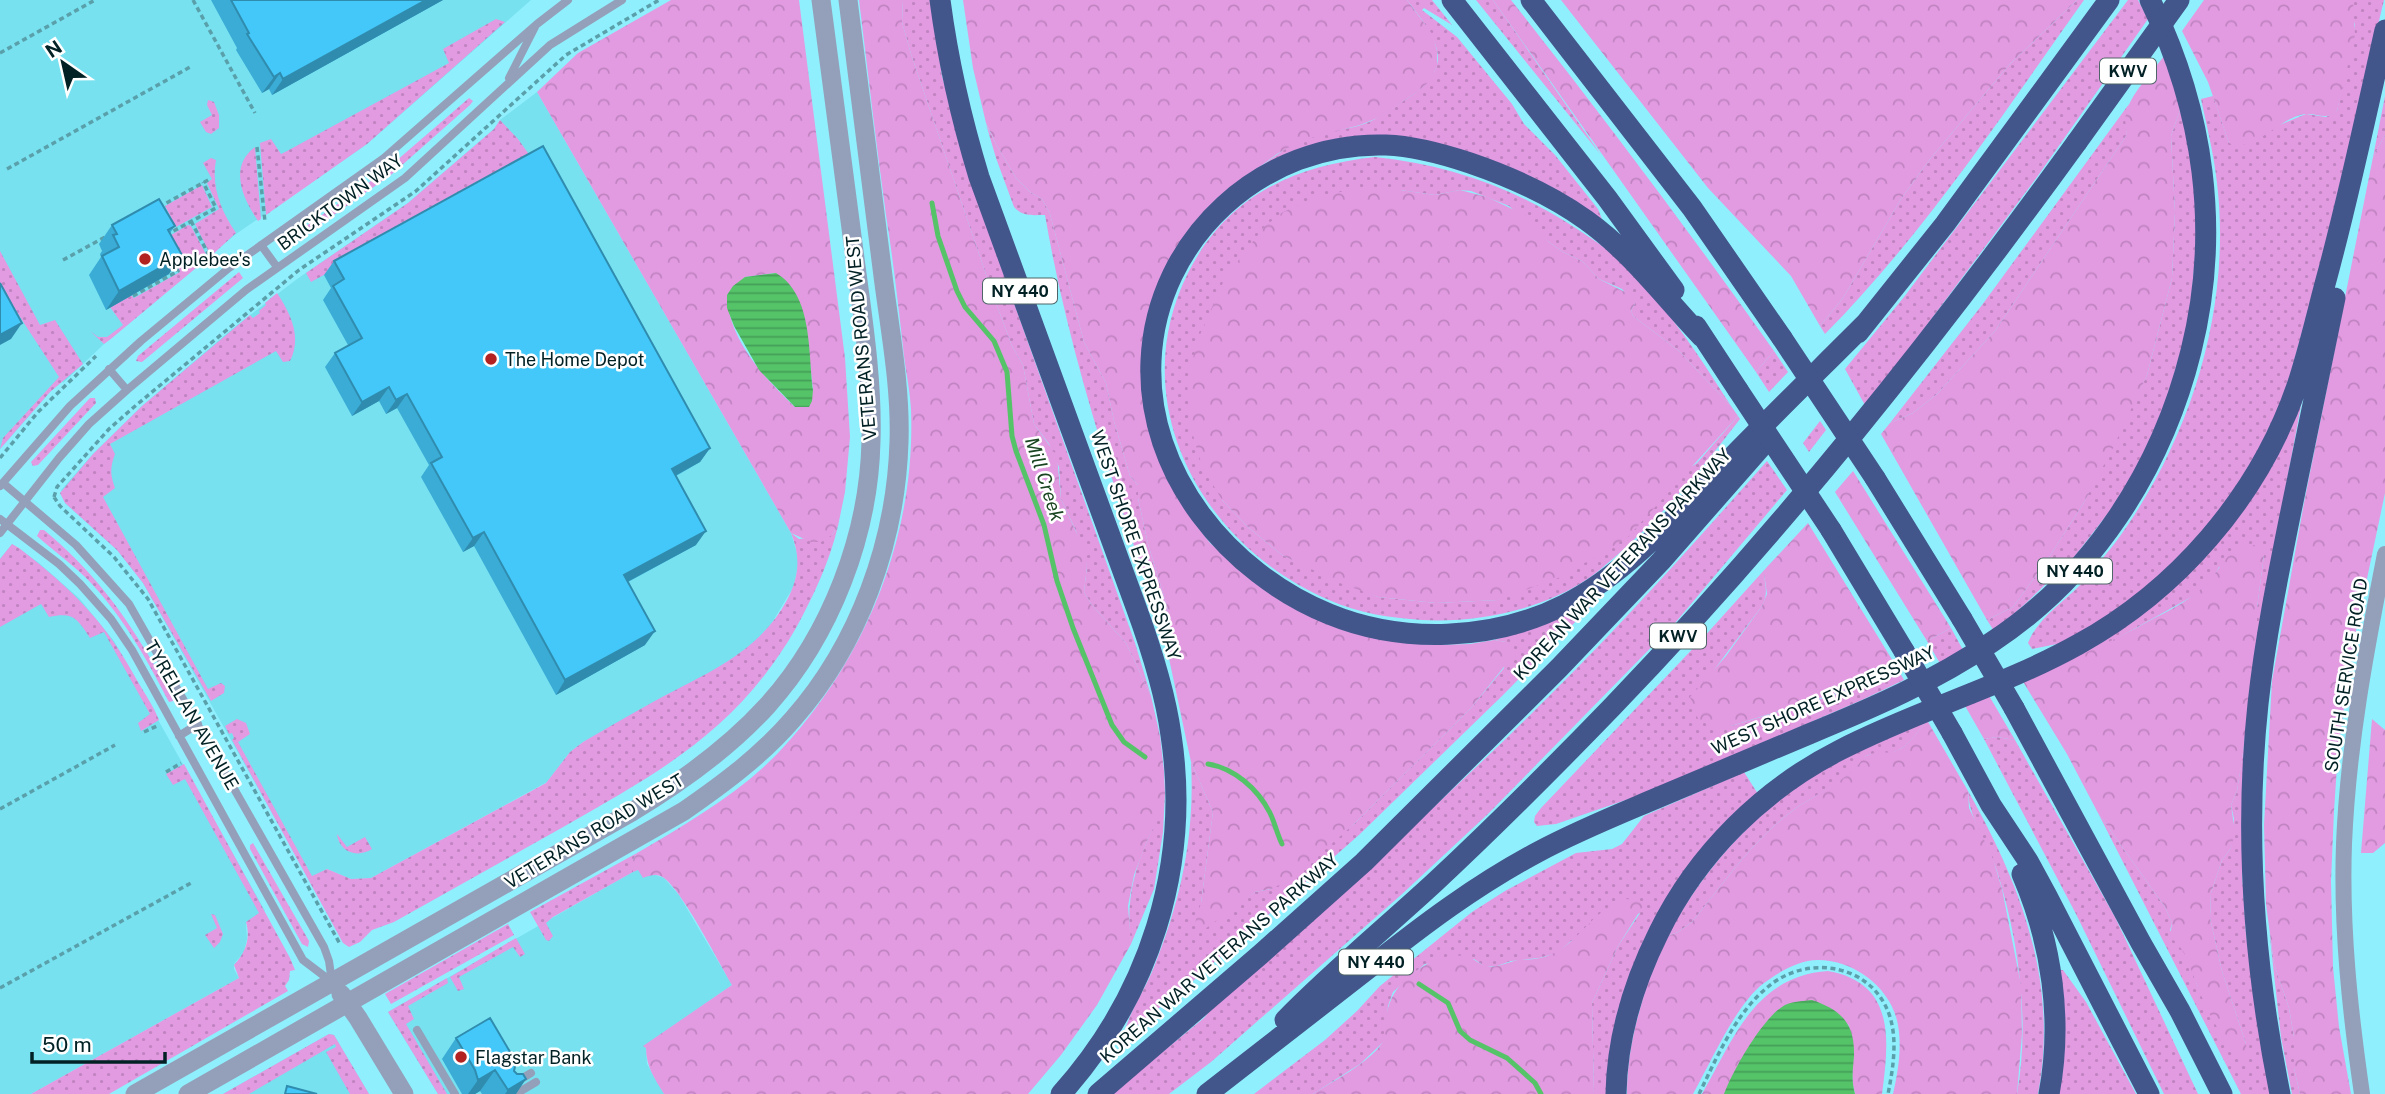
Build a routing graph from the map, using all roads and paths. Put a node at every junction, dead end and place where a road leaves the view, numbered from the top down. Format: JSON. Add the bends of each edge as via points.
{"nodes":[{"id":1,"x":95,"y":0,"type":"edge"},
{"id":2,"x":193,"y":0,"type":"edge"},
{"id":3,"x":568,"y":0,"type":"edge"},
{"id":4,"x":622,"y":0,"type":"edge"},
{"id":5,"x":659,"y":0,"type":"edge"},
{"id":6,"x":821,"y":0,"type":"edge"},
{"id":7,"x":848,"y":0,"type":"edge"},
{"id":8,"x":940,"y":0,"type":"edge"},
{"id":9,"x":1452,"y":0,"type":"edge"},
{"id":10,"x":1531,"y":0,"type":"edge"},
{"id":11,"x":2109,"y":0,"type":"edge"},
{"id":12,"x":2150,"y":0,"type":"edge"},
{"id":13,"x":2179,"y":0,"type":"edge"},
{"id":14,"x":537,"y":24,"type":"junction"},
{"id":15,"x":2385,"y":30,"type":"edge"},
{"id":16,"x":0,"y":53,"type":"edge"},
{"id":17,"x":192,"y":66,"type":"dead end"},
{"id":18,"x":506,"y":84,"type":"junction"},
{"id":19,"x":255,"y":114,"type":"dead end"},
{"id":20,"x":498,"y":118,"type":"dead end"},
{"id":21,"x":257,"y":147,"type":"dead end"},
{"id":22,"x":7,"y":169,"type":"dead end"},
{"id":23,"x":210,"y":179,"type":"dead end"},
{"id":24,"x":204,"y":182,"type":"junction"},
{"id":25,"x":2349,"y":195,"type":"junction"},
{"id":26,"x":150,"y":212,"type":"edge"},
{"id":27,"x":191,"y":221,"type":"junction"},
{"id":28,"x":265,"y":222,"type":"dead end"},
{"id":29,"x":117,"y":230,"type":"edge"},
{"id":30,"x":160,"y":238,"type":"edge"},
{"id":31,"x":261,"y":245,"type":"junction"},
{"id":32,"x":211,"y":259,"type":"dead end"},
{"id":33,"x":63,"y":260,"type":"dead end"},
{"id":34,"x":172,"y":260,"type":"edge"},
{"id":35,"x":276,"y":267,"type":"junction"},
{"id":36,"x":299,"y":270,"type":"dead end"},
{"id":37,"x":133,"y":296,"type":"edge"},
{"id":38,"x":1866,"y":323,"type":"junction"},
{"id":39,"x":1702,"y":337,"type":"junction"},
{"id":40,"x":96,"y":356,"type":"dead end"},
{"id":41,"x":109,"y":369,"type":"junction"},
{"id":42,"x":127,"y":390,"type":"junction"},
{"id":43,"x":0,"y":458,"type":"edge"},
{"id":44,"x":2,"y":485,"type":"edge"},
{"id":45,"x":48,"y":497,"type":"dead end"},
{"id":46,"x":26,"y":500,"type":"junction"},
{"id":47,"x":4,"y":522,"type":"edge"},
{"id":48,"x":0,"y":533,"type":"edge"},
{"id":49,"x":2385,"y":554,"type":"edge"},
{"id":50,"x":206,"y":702,"type":"dead end"},
{"id":51,"x":198,"y":724,"type":"junction"},
{"id":52,"x":159,"y":725,"type":"dead end"},
{"id":53,"x":144,"y":732,"type":"dead end"},
{"id":54,"x":179,"y":736,"type":"junction"},
{"id":55,"x":115,"y":745,"type":"dead end"},
{"id":56,"x":181,"y":763,"type":"dead end"},
{"id":57,"x":166,"y":772,"type":"dead end"},
{"id":58,"x":1991,"y":805,"type":"junction"},
{"id":59,"x":0,"y":808,"type":"edge"},
{"id":60,"x":630,"y":813,"type":"junction"},
{"id":61,"x":643,"y":836,"type":"junction"},
{"id":62,"x":582,"y":840,"type":"junction"},
{"id":63,"x":191,"y":883,"type":"dead end"},
{"id":64,"x":514,"y":908,"type":"junction"},
{"id":65,"x":2141,"y":943,"type":"junction"},
{"id":66,"x":340,"y":944,"type":"dead end"},
{"id":67,"x":332,"y":982,"type":"junction"},
{"id":68,"x":0,"y":988,"type":"edge"},
{"id":69,"x":348,"y":1003,"type":"junction"},
{"id":70,"x":417,"y":1030,"type":"dead end"},
{"id":71,"x":531,"y":1073,"type":"dead end"},
{"id":72,"x":1224,"y":1081,"type":"junction"},
{"id":73,"x":536,"y":1082,"type":"dead end"},
{"id":74,"x":505,"y":1089,"type":"edge"},
{"id":75,"x":135,"y":1094,"type":"edge"},
{"id":76,"x":188,"y":1094,"type":"edge"},
{"id":77,"x":404,"y":1094,"type":"edge"},
{"id":78,"x":455,"y":1094,"type":"edge"},
{"id":79,"x":516,"y":1094,"type":"edge"},
{"id":80,"x":1061,"y":1094,"type":"edge"},
{"id":81,"x":1098,"y":1094,"type":"edge"},
{"id":82,"x":1207,"y":1094,"type":"edge"},
{"id":83,"x":1616,"y":1094,"type":"edge"},
{"id":84,"x":1699,"y":1094,"type":"edge"},
{"id":85,"x":1888,"y":1094,"type":"edge"},
{"id":86,"x":2049,"y":1094,"type":"edge"},
{"id":87,"x":2150,"y":1094,"type":"edge"},
{"id":88,"x":2208,"y":1094,"type":"edge"},
{"id":89,"x":2222,"y":1094,"type":"edge"},
{"id":90,"x":2280,"y":1094,"type":"edge"},
{"id":91,"x":2362,"y":1094,"type":"edge"}],
"edges":[{"from":1,"to":16,"type":"path"},
{"from":2,"to":19,"type":"path"},
{"from":3,"to":14,"type":"lane","name":"BRICKTOWN WAY"},
{"from":4,"to":18,"type":"lane","name":"BRICKTOWN WAY","via":[[550,44]]},
{"from":5,"to":20,"type":"path","via":[[566,55]]},
{"from":6,"to":60,"type":"street","name":"VETERANS ROAD WEST","via":[[871,407],[865,504],[836,595],[787,680],[722,749]]},
{"from":7,"to":61,"type":"street","name":"VETERANS ROAD WEST","via":[[898,403],[897,475],[885,540],[848,636],[799,711],[741,770]]},
{"from":8,"to":80,"type":"highway","name":"WEST SHORE EXPRESSWAY","number":"NY 440","via":[[953,83],[976,167],[1136,607],[1172,736],[1175,831],[1158,926],[1122,1010],[1096,1052]]},
{"from":9,"to":39,"type":"highway","via":[[1629,226],[1686,306]]},
{"from":10,"to":65,"type":"highway","bridge":true,"via":[[1684,198],[1875,478],[2014,708]]},
{"from":11,"to":38,"type":"highway","name":"KOREAN WAR VETERANS PARKWAY","via":[[1945,224]]},
{"from":12,"to":72,"type":"highway","name":"WEST SHORE EXPRESSWAY","number":"NY 440","via":[[2173,52],[2197,135],[2206,211],[2205,280],[2177,402],[2143,477],[2097,546],[2029,615],[1946,671],[1855,715],[1588,827],[1500,873],[1427,921]]},
{"from":13,"to":72,"type":"highway","number":"KWV","bridge":true,"via":[[1954,309],[1795,506],[1613,706]]},
{"from":14,"to":18,"type":"lane"},
{"from":14,"to":31,"type":"lane","name":"BRICKTOWN WAY","via":[[384,158]]},
{"from":15,"to":25,"type":"highway"},
{"from":17,"to":22,"type":"path"},
{"from":18,"to":35,"type":"lane","name":"BRICKTOWN WAY","via":[[405,178]]},
{"from":21,"to":28,"type":"path"},
{"from":23,"to":24,"type":"path"},
{"from":24,"to":26,"type":"path"},
{"from":24,"to":27,"type":"path","via":[[216,208]]},
{"from":25,"to":83,"type":"highway","via":[[2288,408],[2259,468],[2221,524],[2165,583],[2098,633],[2040,664],[1839,750],[1780,786],[1745,817],[1687,884],[1655,940],[1624,1029]]},
{"from":25,"to":90,"type":"highway","via":[[2341,265],[2278,574],[2258,705],[2252,782],[2254,905]]},
{"from":27,"to":30,"type":"path"},
{"from":27,"to":32,"type":"path"},
{"from":29,"to":33,"type":"path"},
{"from":31,"to":35,"type":"lane"},
{"from":31,"to":41,"type":"lane","name":"BRICKTOWN WAY"},
{"from":34,"to":37,"type":"path","via":[[178,271]]},
{"from":35,"to":42,"type":"lane","name":"BRICKTOWN WAY"},
{"from":36,"to":45,"type":"path","name":"BRICKTOWN WAY","via":[[109,429],[57,487],[54,497]]},
{"from":38,"to":39,"type":"highway","via":[[1609,578],[1558,609],[1469,633],[1421,634],[1366,626],[1316,609],[1271,583],[1236,554],[1193,504],[1162,443],[1153,402],[1150,362],[1156,320],[1170,280],[1192,241],[1220,207],[1255,180],[1297,160],[1339,148],[1387,145],[1422,150],[1535,190],[1609,239]]},
{"from":38,"to":81,"type":"highway","name":"KOREAN WAR VETERANS PARKWAY","via":[[1707,509],[1559,668],[1321,902]]},
{"from":39,"to":58,"type":"highway","bridge":true,"via":[[1831,530]]},
{"from":40,"to":43,"type":"path","via":[[38,412]]},
{"from":41,"to":42,"type":"lane"},
{"from":41,"to":44,"type":"lane","name":"BRICKTOWN WAY","via":[[62,414]]},
{"from":42,"to":46,"type":"lane","name":"BRICKTOWN WAY","via":[[59,458]]},
{"from":44,"to":46,"type":"lane","name":"TYRELLAN AVENUE"},
{"from":46,"to":47,"type":"lane","name":"BRICKTOWN WAY"},
{"from":46,"to":51,"type":"lane","name":"TYRELLAN AVENUE","via":[[123,595]]},
{"from":47,"to":48,"type":"lane","name":"BRICKTOWN WAY"},
{"from":47,"to":54,"type":"lane","name":"TYRELLAN AVENUE","via":[[59,564],[111,619]]},
{"from":49,"to":91,"type":"street","name":"SOUTH SERVICE ROAD","via":[[2355,720],[2344,845],[2347,982]]},
{"from":50,"to":66,"type":"path","name":"TYRELLAN AVENUE"},
{"from":51,"to":54,"type":"lane"},
{"from":51,"to":67,"type":"lane","name":"TYRELLAN AVENUE","via":[[324,947]]},
{"from":52,"to":53,"type":"path"},
{"from":54,"to":67,"type":"lane","name":"TYRELLAN AVENUE","via":[[303,960]]},
{"from":55,"to":59,"type":"path"},
{"from":56,"to":57,"type":"path"},
{"from":58,"to":86,"type":"highway","via":[[2031,895],[2047,953],[2055,1016]]},
{"from":58,"to":87,"type":"highway","via":[[2034,872]]},
{"from":60,"to":61,"type":"street"},
{"from":60,"to":62,"type":"street","name":"VETERANS ROAD WEST"},
{"from":61,"to":64,"type":"street","name":"VETERANS ROAD WEST"},
{"from":62,"to":64,"type":"street","via":[[524,882],[516,891]]},
{"from":62,"to":67,"type":"street","name":"VETERANS ROAD WEST"},
{"from":63,"to":68,"type":"path"},
{"from":64,"to":69,"type":"street","name":"VETERANS ROAD WEST"},
{"from":65,"to":88,"type":"highway"},
{"from":65,"to":89,"type":"highway"},
{"from":67,"to":69,"type":"street","name":"TYRELLAN AVENUE"},
{"from":67,"to":75,"type":"street","name":"VETERANS ROAD WEST"},
{"from":69,"to":76,"type":"street","name":"VETERANS ROAD WEST"},
{"from":69,"to":77,"type":"street","name":"TYRELLAN AVENUE"},
{"from":70,"to":78,"type":"lane"},
{"from":71,"to":74,"type":"lane"},
{"from":72,"to":82,"type":"highway","name":"WEST SHORE EXPRESSWAY","number":"NY 440"},
{"from":73,"to":79,"type":"lane"},
{"from":84,"to":85,"type":"path","via":[[1755,998],[1784,976],[1816,966],[1849,972],[1882,999],[1894,1033]]}]}
